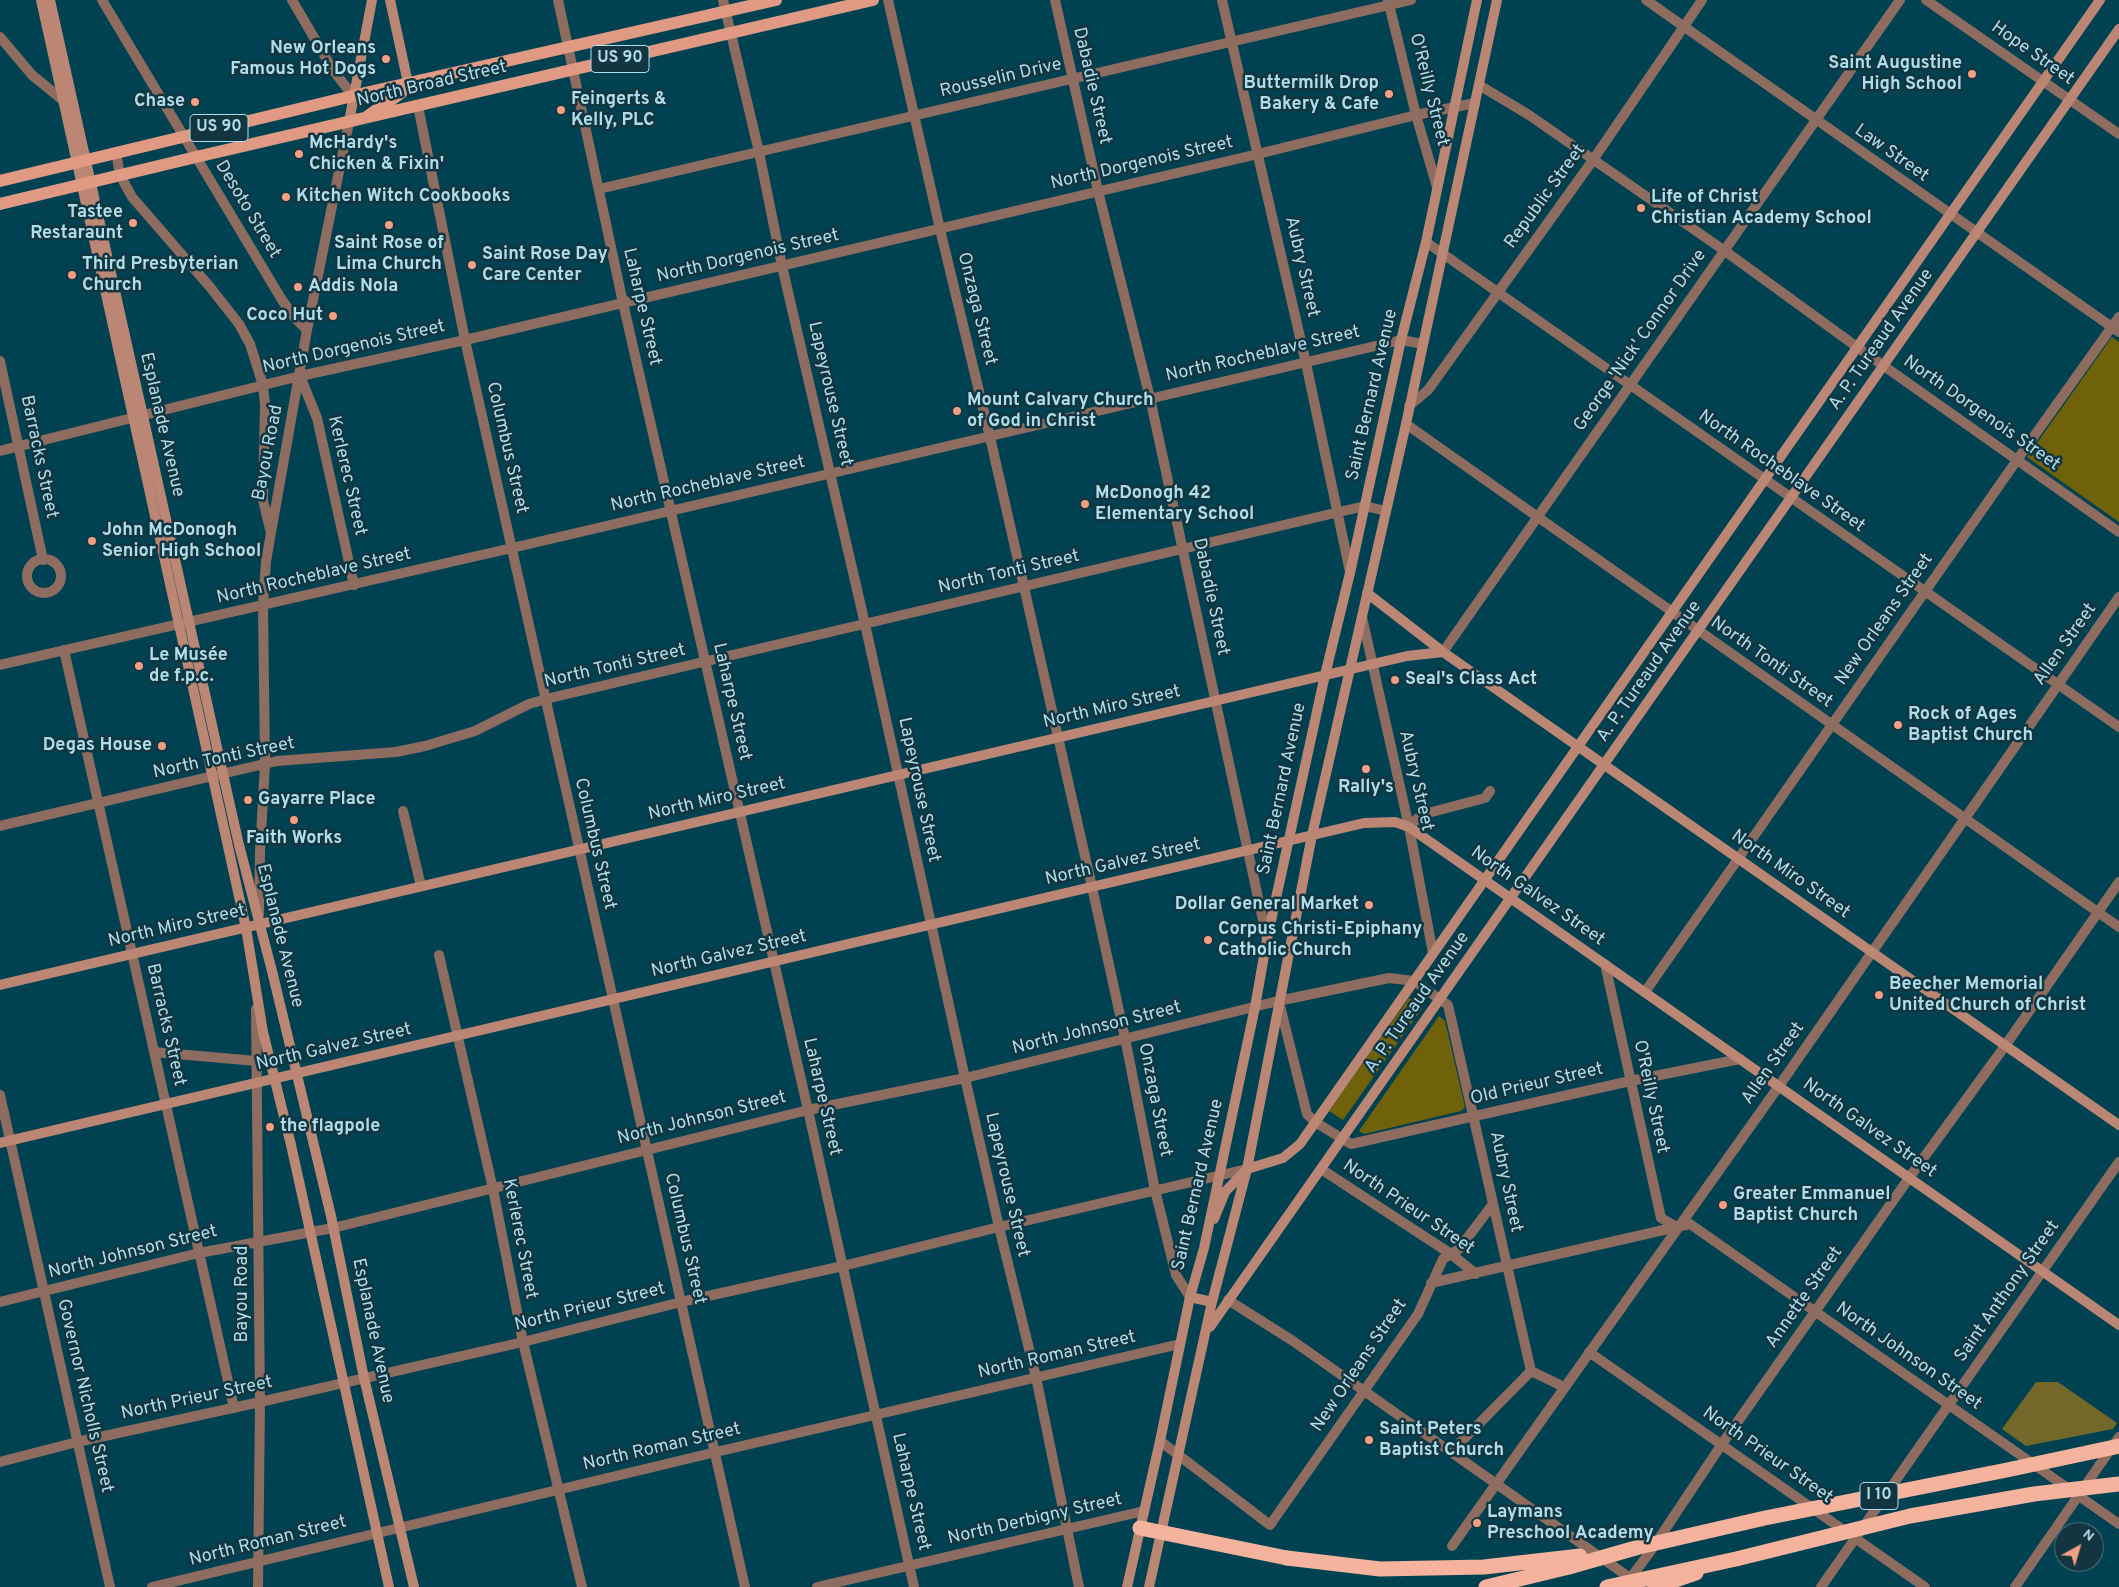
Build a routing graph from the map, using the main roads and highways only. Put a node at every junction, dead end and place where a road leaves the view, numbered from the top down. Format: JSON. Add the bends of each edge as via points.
{"nodes":[{"id":1,"x":776,"y":0,"type":"edge"},
{"id":2,"x":873,"y":0,"type":"edge"},
{"id":3,"x":724,"y":6,"type":"edge"},
{"id":4,"x":408,"y":83,"type":"junction"},
{"id":5,"x":366,"y":117,"type":"junction"},
{"id":6,"x":229,"y":126,"type":"junction"},
{"id":7,"x":231,"y":149,"type":"junction"},
{"id":8,"x":24,"y":175,"type":"junction"},
{"id":9,"x":0,"y":181,"type":"edge"},
{"id":10,"x":28,"y":198,"type":"junction"},
{"id":11,"x":0,"y":204,"type":"edge"},
{"id":12,"x":2119,"y":1446,"type":"edge"},
{"id":13,"x":2119,"y":1484,"type":"edge"},
{"id":14,"x":2119,"y":1489,"type":"edge"},
{"id":15,"x":2078,"y":1493,"type":"junction"},
{"id":16,"x":1140,"y":1528,"type":"road end"},
{"id":17,"x":1639,"y":1547,"type":"junction"},
{"id":18,"x":1736,"y":1559,"type":"junction"},
{"id":19,"x":1486,"y":1587,"type":"edge"},
{"id":20,"x":1607,"y":1587,"type":"edge"},
{"id":21,"x":1655,"y":1587,"type":"edge"}],
"edges":[{"from":1,"to":3,"type":"main road","name":"North Broad Street","number":"US 90"},
{"from":2,"to":5,"type":"main road","name":"North Broad Street","number":"US 90"},
{"from":3,"to":4,"type":"main road","name":"North Broad Street","number":"US 90","via":[[568,48]]},
{"from":4,"to":5,"type":"main road","via":[[401,93]]},
{"from":4,"to":6,"type":"main road","name":"North Broad Street","number":"US 90"},
{"from":5,"to":7,"type":"main road","name":"North Broad Street","number":"US 90"},
{"from":6,"to":7,"type":"main road"},
{"from":6,"to":8,"type":"main road","name":"North Broad Street","number":"US 90"},
{"from":7,"to":10,"type":"main road","name":"North Broad Street","number":"US 90"},
{"from":8,"to":9,"type":"main road","name":"North Broad Street","number":"US 90"},
{"from":8,"to":10,"type":"main road"},
{"from":10,"to":11,"type":"main road","name":"North Broad Street","number":"US 90"},
{"from":12,"to":17,"type":"highway","number":"I 10","bridge":true},
{"from":13,"to":15,"type":"highway","number":"I 10","bridge":true},
{"from":14,"to":15,"type":"highway","bridge":true},
{"from":15,"to":18,"type":"highway","number":"I 10","bridge":true,"via":[[2034,1494],[1910,1516]]},
{"from":16,"to":17,"type":"highway","bridge":true,"via":[[1287,1558],[1380,1569],[1484,1568]]},
{"from":17,"to":19,"type":"highway","number":"I 10","bridge":true},
{"from":18,"to":20,"type":"highway","number":"I 10","bridge":true},
{"from":18,"to":21,"type":"highway","bridge":true}]}
